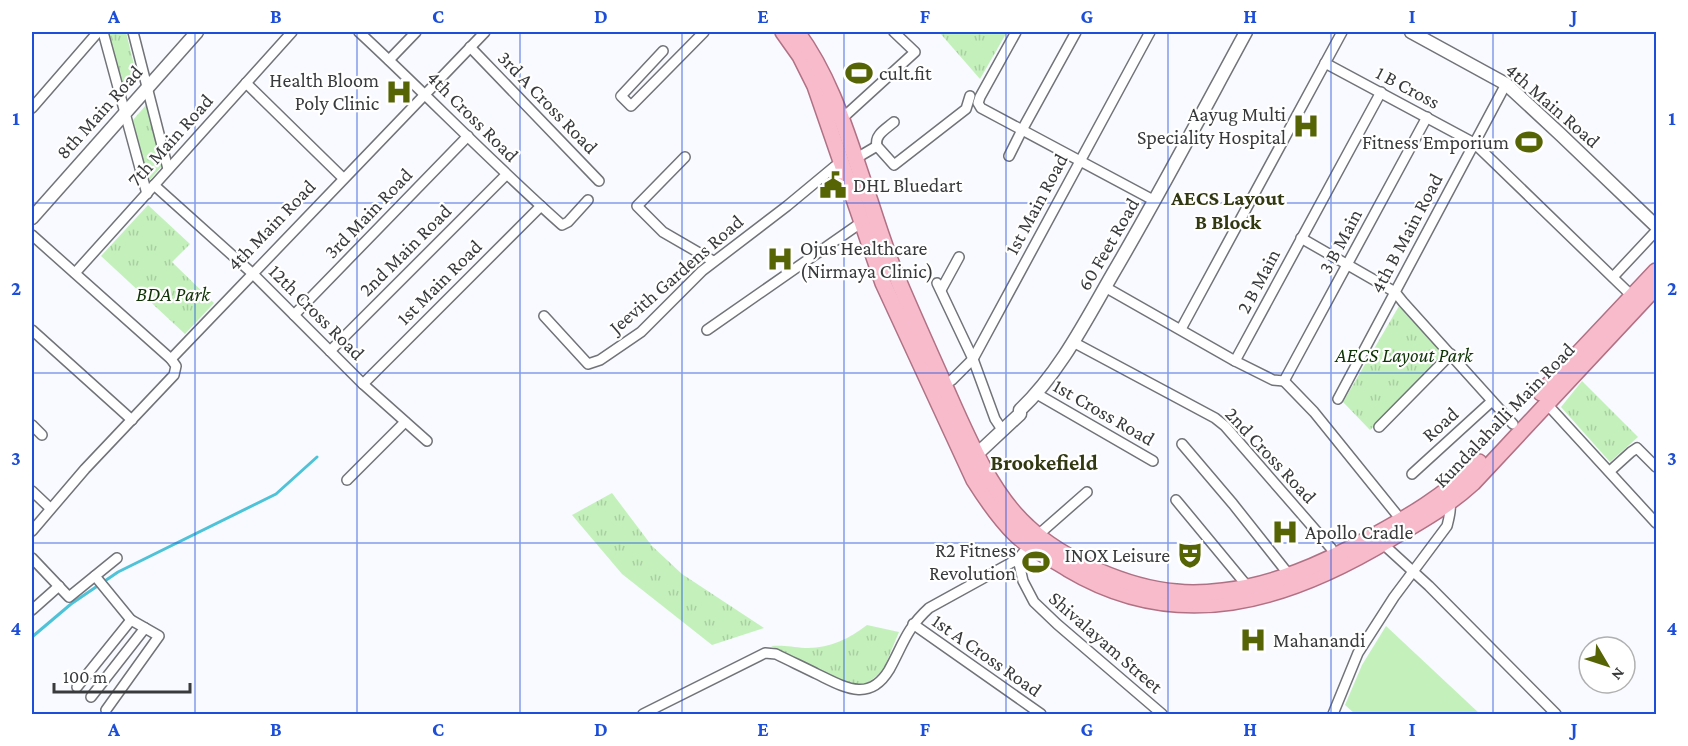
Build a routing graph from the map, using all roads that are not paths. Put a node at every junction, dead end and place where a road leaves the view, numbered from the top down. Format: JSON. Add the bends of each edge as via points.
{"nodes":[{"id":1,"x":98,"y":32,"type":"edge"},
{"id":2,"x":103,"y":32,"type":"edge"},
{"id":3,"x":133,"y":32,"type":"edge"},
{"id":4,"x":196,"y":32,"type":"edge"},
{"id":5,"x":292,"y":32,"type":"edge"},
{"id":6,"x":358,"y":32,"type":"edge"},
{"id":7,"x":416,"y":32,"type":"edge"},
{"id":8,"x":485,"y":32,"type":"edge"},
{"id":9,"x":704,"y":32,"type":"edge"},
{"id":10,"x":783,"y":32,"type":"edge"},
{"id":11,"x":797,"y":32,"type":"edge"},
{"id":12,"x":894,"y":32,"type":"edge"},
{"id":13,"x":1016,"y":32,"type":"edge"},
{"id":14,"x":1076,"y":32,"type":"edge"},
{"id":15,"x":1150,"y":32,"type":"edge"},
{"id":16,"x":1246,"y":32,"type":"edge"},
{"id":17,"x":1342,"y":32,"type":"edge"},
{"id":18,"x":1411,"y":32,"type":"edge"},
{"id":19,"x":471,"y":47,"type":"junction"},
{"id":20,"x":663,"y":51,"type":"dead end"},
{"id":21,"x":389,"y":60,"type":"junction"},
{"id":22,"x":1325,"y":63,"type":"junction"},
{"id":23,"x":246,"y":83,"type":"junction"},
{"id":24,"x":1506,"y":84,"type":"junction"},
{"id":25,"x":147,"y":87,"type":"junction"},
{"id":26,"x":1381,"y":92,"type":"junction"},
{"id":27,"x":425,"y":93,"type":"junction"},
{"id":28,"x":975,"y":97,"type":"junction"},
{"id":29,"x":32,"y":108,"type":"edge"},
{"id":30,"x":125,"y":112,"type":"junction"},
{"id":31,"x":842,"y":117,"type":"junction"},
{"id":32,"x":1427,"y":117,"type":"junction"},
{"id":33,"x":894,"y":122,"type":"dead end"},
{"id":34,"x":1022,"y":130,"type":"junction"},
{"id":35,"x":468,"y":136,"type":"junction"},
{"id":36,"x":1474,"y":143,"type":"junction"},
{"id":37,"x":877,"y":146,"type":"junction"},
{"id":38,"x":1009,"y":156,"type":"dead end"},
{"id":39,"x":685,"y":157,"type":"dead end"},
{"id":40,"x":848,"y":161,"type":"junction"},
{"id":41,"x":1080,"y":161,"type":"junction"},
{"id":42,"x":168,"y":169,"type":"junction"},
{"id":43,"x":506,"y":175,"type":"junction"},
{"id":44,"x":343,"y":178,"type":"junction"},
{"id":45,"x":599,"y":181,"type":"dead end"},
{"id":46,"x":154,"y":185,"type":"junction"},
{"id":47,"x":147,"y":194,"type":"junction"},
{"id":48,"x":588,"y":200,"type":"dead end"},
{"id":49,"x":1155,"y":201,"type":"junction"},
{"id":50,"x":541,"y":206,"type":"junction"},
{"id":51,"x":32,"y":218,"type":"edge"},
{"id":52,"x":862,"y":222,"type":"junction"},
{"id":53,"x":1656,"y":226,"type":"edge"},
{"id":54,"x":1656,"y":231,"type":"edge"},
{"id":55,"x":32,"y":235,"type":"edge"},
{"id":56,"x":1302,"y":238,"type":"junction"},
{"id":57,"x":959,"y":257,"type":"dead end"},
{"id":58,"x":713,"y":261,"type":"junction"},
{"id":59,"x":1348,"y":264,"type":"junction"},
{"id":60,"x":1656,"y":271,"type":"edge"},
{"id":61,"x":75,"y":273,"type":"junction"},
{"id":62,"x":252,"y":273,"type":"junction"},
{"id":63,"x":1613,"y":277,"type":"junction"},
{"id":64,"x":1656,"y":286,"type":"edge"},
{"id":65,"x":1105,"y":287,"type":"junction"},
{"id":66,"x":1395,"y":292,"type":"junction"},
{"id":67,"x":1632,"y":296,"type":"junction"},
{"id":68,"x":294,"y":315,"type":"junction"},
{"id":69,"x":544,"y":316,"type":"dead end"},
{"id":70,"x":1181,"y":329,"type":"junction"},
{"id":71,"x":32,"y":330,"type":"edge"},
{"id":72,"x":706,"y":330,"type":"dead end"},
{"id":73,"x":1073,"y":342,"type":"junction"},
{"id":74,"x":330,"y":351,"type":"junction"},
{"id":75,"x":1451,"y":354,"type":"junction"},
{"id":76,"x":171,"y":359,"type":"junction"},
{"id":77,"x":973,"y":359,"type":"junction"},
{"id":78,"x":1235,"y":361,"type":"junction"},
{"id":79,"x":1284,"y":381,"type":"junction"},
{"id":80,"x":363,"y":384,"type":"junction"},
{"id":81,"x":944,"y":385,"type":"junction"},
{"id":82,"x":1037,"y":394,"type":"junction"},
{"id":83,"x":1338,"y":399,"type":"dead end"},
{"id":84,"x":1492,"y":401,"type":"junction"},
{"id":85,"x":1546,"y":403,"type":"junction"},
{"id":86,"x":132,"y":420,"type":"junction"},
{"id":87,"x":403,"y":424,"type":"junction"},
{"id":88,"x":1513,"y":424,"type":"junction"},
{"id":89,"x":32,"y":425,"type":"edge"},
{"id":90,"x":1001,"y":428,"type":"junction"},
{"id":91,"x":1379,"y":428,"type":"dead end"},
{"id":92,"x":42,"y":435,"type":"dead end"},
{"id":93,"x":427,"y":441,"type":"dead end"},
{"id":94,"x":1182,"y":444,"type":"dead end"},
{"id":95,"x":975,"y":451,"type":"junction"},
{"id":96,"x":1153,"y":461,"type":"dead end"},
{"id":97,"x":1656,"y":467,"type":"edge"},
{"id":98,"x":1610,"y":471,"type":"junction"},
{"id":99,"x":1412,"y":474,"type":"dead end"},
{"id":100,"x":347,"y":480,"type":"dead end"},
{"id":101,"x":32,"y":491,"type":"edge"},
{"id":102,"x":1087,"y":492,"type":"dead end"},
{"id":103,"x":1447,"y":498,"type":"junction"},
{"id":104,"x":1176,"y":500,"type":"dead end"},
{"id":105,"x":50,"y":508,"type":"junction"},
{"id":106,"x":1402,"y":521,"type":"junction"},
{"id":107,"x":1656,"y":523,"type":"edge"},
{"id":108,"x":32,"y":531,"type":"edge"},
{"id":109,"x":1034,"y":540,"type":"junction"},
{"id":110,"x":1383,"y":544,"type":"junction"},
{"id":111,"x":1335,"y":556,"type":"junction"},
{"id":112,"x":32,"y":558,"type":"edge"},
{"id":113,"x":117,"y":558,"type":"dead end"},
{"id":114,"x":1018,"y":560,"type":"junction"},
{"id":115,"x":1413,"y":572,"type":"junction"},
{"id":116,"x":1290,"y":576,"type":"junction"},
{"id":117,"x":99,"y":581,"type":"junction"},
{"id":118,"x":58,"y":586,"type":"junction"},
{"id":119,"x":1248,"y":587,"type":"junction"},
{"id":120,"x":32,"y":610,"type":"edge"},
{"id":121,"x":131,"y":620,"type":"junction"},
{"id":122,"x":913,"y":624,"type":"junction"},
{"id":123,"x":145,"y":628,"type":"junction"},
{"id":124,"x":77,"y":687,"type":"dead end"},
{"id":125,"x":91,"y":697,"type":"dead end"},
{"id":126,"x":105,"y":710,"type":"dead end"},
{"id":127,"x":643,"y":714,"type":"edge"},
{"id":128,"x":1041,"y":714,"type":"edge"},
{"id":129,"x":1162,"y":714,"type":"edge"},
{"id":130,"x":1333,"y":714,"type":"edge"},
{"id":131,"x":1556,"y":714,"type":"edge"}],
"edges":[{"from":1,"to":29,"type":"street"},
{"from":2,"to":30,"type":"street"},
{"from":3,"to":25,"type":"street"},
{"from":4,"to":25,"type":"street","name":"8th Main Road"},
{"from":5,"to":23,"type":"street","name":"7th Main Road"},
{"from":6,"to":21,"type":"street","name":"4th Cross Road"},
{"from":7,"to":21,"type":"street"},
{"from":8,"to":19,"type":"street","name":"4th Main Road"},
{"from":9,"to":20,"type":"street","via":[[631,106],[621,96]]},
{"from":10,"to":40,"type":"main road","name":"Kundalahalli Main Road","via":[[800,56]]},
{"from":11,"to":31,"type":"main road","name":"Kundalahalli Main Road","via":[[826,79]]},
{"from":12,"to":31,"type":"street","via":[[915,52]]},
{"from":13,"to":28,"type":"street"},
{"from":14,"to":34,"type":"street"},
{"from":15,"to":41,"type":"street","name":"1st Main Road"},
{"from":16,"to":49,"type":"street","name":"60 Feet Road"},
{"from":17,"to":22,"type":"street"},
{"from":18,"to":24,"type":"street","name":"4th Main Road"},
{"from":19,"to":27,"type":"street","name":"4th Main Road"},
{"from":19,"to":45,"type":"street","name":"3rd A Cross Road"},
{"from":21,"to":27,"type":"street","name":"4th Cross Road"},
{"from":22,"to":26,"type":"street","name":"1 B Cross"},
{"from":22,"to":70,"type":"street"},
{"from":23,"to":42,"type":"street","name":"7th Main Road"},
{"from":23,"to":44,"type":"street"},
{"from":24,"to":36,"type":"street","name":"4th B Main Road"},
{"from":24,"to":53,"type":"street","name":"4th Main Road"},
{"from":25,"to":30,"type":"street","name":"8th Main Road"},
{"from":25,"to":42,"type":"street"},
{"from":26,"to":32,"type":"street","name":"1 B Cross"},
{"from":26,"to":56,"type":"street","name":"2 B Main"},
{"from":27,"to":35,"type":"street","name":"4th Cross Road"},
{"from":27,"to":44,"type":"street","name":"4th Main Road"},
{"from":28,"to":34,"type":"street","via":[[981,108]]},
{"from":28,"to":37,"type":"street","via":[[966,109],[894,165]]},
{"from":30,"to":47,"type":"street"},
{"from":30,"to":51,"type":"street","name":"8th Main Road"},
{"from":31,"to":40,"type":"main road","name":"Kundalahalli Main Road"},
{"from":32,"to":36,"type":"street","name":"1 B Cross"},
{"from":32,"to":59,"type":"street","name":"3 B Main"},
{"from":33,"to":37,"type":"street","via":[[877,137]]},
{"from":34,"to":38,"type":"street"},
{"from":34,"to":41,"type":"street"},
{"from":35,"to":43,"type":"street","name":"4th Cross Road"},
{"from":35,"to":68,"type":"street","name":"3rd Main Road"},
{"from":36,"to":63,"type":"street"},
{"from":36,"to":66,"type":"street","name":"4th B Main Road"},
{"from":37,"to":40,"type":"street","name":"Jeevith Gardens Road"},
{"from":39,"to":58,"type":"street","via":[[637,206],[663,232]]},
{"from":40,"to":52,"type":"main road","name":"Kundalahalli Main Road"},
{"from":40,"to":58,"type":"street","name":"Jeevith Gardens Road","via":[[818,179]]},
{"from":40,"to":81,"type":"main road","name":"Kundalahalli Main Road"},
{"from":41,"to":49,"type":"street"},
{"from":41,"to":77,"type":"street","name":"1st Main Road"},
{"from":42,"to":46,"type":"street","name":"7th Main Road"},
{"from":43,"to":50,"type":"street","name":"4th Cross Road"},
{"from":43,"to":74,"type":"street","name":"2nd Main Road"},
{"from":44,"to":62,"type":"street","name":"4th Main Road"},
{"from":46,"to":47,"type":"street","name":"7th Main Road"},
{"from":46,"to":62,"type":"street","name":"12th Cross Road"},
{"from":47,"to":61,"type":"street","name":"7th Main Road"},
{"from":48,"to":50,"type":"street","name":"4th Cross Road","via":[[562,225]]},
{"from":49,"to":65,"type":"street","name":"60 Feet Road"},
{"from":50,"to":80,"type":"street","name":"1st Main Road"},
{"from":52,"to":72,"type":"street"},
{"from":52,"to":109,"type":"main road","name":"Kundalahalli Main Road","via":[[883,283],[974,480],[1016,535]]},
{"from":54,"to":63,"type":"street"},
{"from":55,"to":61,"type":"street"},
{"from":56,"to":59,"type":"street"},
{"from":56,"to":78,"type":"street","name":"2 B Main"},
{"from":57,"to":77,"type":"street","via":[[939,287]]},
{"from":58,"to":69,"type":"street","name":"Jeevith Gardens Road","via":[[641,332],[588,364]]},
{"from":59,"to":66,"type":"street"},
{"from":59,"to":79,"type":"street","name":"3 B Main"},
{"from":60,"to":67,"type":"main road","name":"Kundalahalli Main Road"},
{"from":61,"to":76,"type":"street"},
{"from":62,"to":68,"type":"street","name":"12th Cross Road"},
{"from":62,"to":76,"type":"street","name":"4th Main Road"},
{"from":63,"to":67,"type":"street"},
{"from":64,"to":85,"type":"main road","name":"Kundalahalli Main Road"},
{"from":65,"to":70,"type":"street"},
{"from":65,"to":73,"type":"street","name":"60 Feet Road"},
{"from":66,"to":75,"type":"street"},
{"from":66,"to":83,"type":"street","name":"4th B Main Road"},
{"from":67,"to":88,"type":"main road","name":"Kundalahalli Main Road"},
{"from":68,"to":74,"type":"street","name":"12th Cross Road"},
{"from":70,"to":78,"type":"street"},
{"from":71,"to":86,"type":"street"},
{"from":73,"to":82,"type":"street","name":"60 Feet Road"},
{"from":73,"to":111,"type":"street","name":"2nd Cross Road","via":[[1225,426]]},
{"from":74,"to":80,"type":"street","name":"12th Cross Road"},
{"from":75,"to":84,"type":"street"},
{"from":75,"to":91,"type":"street"},
{"from":76,"to":86,"type":"street","via":[[176,366],[174,375]]},
{"from":77,"to":81,"type":"street","name":"1st Main Road"},
{"from":77,"to":90,"type":"street"},
{"from":78,"to":79,"type":"street","via":[[1273,380]]},
{"from":79,"to":106,"type":"street"},
{"from":80,"to":87,"type":"street","name":"12th Cross Road"},
{"from":81,"to":95,"type":"main road","name":"Kundalahalli Main Road"},
{"from":82,"to":90,"type":"street","name":"60 Feet Road"},
{"from":82,"to":96,"type":"street","name":"1st Cross Road"},
{"from":84,"to":88,"type":"street"},
{"from":84,"to":99,"type":"street","name":"Road"},
{"from":85,"to":98,"type":"street"},
{"from":85,"to":103,"type":"main road","name":"Kundalahalli Main Road","via":[[1478,477]]},
{"from":86,"to":105,"type":"street"},
{"from":87,"to":93,"type":"street","name":"12th Cross Road"},
{"from":87,"to":100,"type":"street"},
{"from":88,"to":103,"type":"main road","name":"Kundalahalli Main Road"},
{"from":89,"to":92,"type":"street"},
{"from":90,"to":95,"type":"street","name":"60 Feet Road"},
{"from":94,"to":116,"type":"street"},
{"from":95,"to":109,"type":"main road","name":"Kundalahalli Main Road"},
{"from":97,"to":98,"type":"street","via":[[1637,448]]},
{"from":98,"to":107,"type":"street"},
{"from":101,"to":105,"type":"street"},
{"from":102,"to":109,"type":"street"},
{"from":103,"to":106,"type":"main road","name":"Kundalahalli Main Road"},
{"from":103,"to":110,"type":"main road","name":"Kundalahalli Main Road"},
{"from":103,"to":115,"type":"street","via":[[1447,526]]},
{"from":104,"to":119,"type":"street"},
{"from":105,"to":108,"type":"street"},
{"from":106,"to":111,"type":"main road","name":"Kundalahalli Main Road"},
{"from":109,"to":110,"type":"main road","name":"Kundalahalli Main Road","via":[[1078,575],[1118,592],[1158,603],[1206,605],[1259,598],[1293,587]]},
{"from":109,"to":114,"type":"street"},
{"from":109,"to":119,"type":"main road","name":"Kundalahalli Main Road","via":[[1142,586],[1178,593]]},
{"from":110,"to":115,"type":"street"},
{"from":111,"to":116,"type":"main road","name":"Kundalahalli Main Road"},
{"from":112,"to":118,"type":"street"},
{"from":113,"to":117,"type":"street"},
{"from":114,"to":122,"type":"street","via":[[929,608]]},
{"from":114,"to":129,"type":"street","name":"Shivalayam Street","via":[[1034,602]]},
{"from":115,"to":130,"type":"street","via":[[1358,652]]},
{"from":115,"to":131,"type":"street"},
{"from":116,"to":119,"type":"main road","name":"Kundalahalli Main Road"},
{"from":117,"to":118,"type":"street","via":[[69,597]]},
{"from":117,"to":121,"type":"street"},
{"from":118,"to":120,"type":"street"},
{"from":121,"to":123,"type":"street"},
{"from":121,"to":124,"type":"street"},
{"from":122,"to":127,"type":"street","via":[[888,671],[872,688],[846,688],[776,654],[765,653]]},
{"from":122,"to":128,"type":"street","name":"1st A Cross Road"},
{"from":123,"to":125,"type":"street"},
{"from":123,"to":126,"type":"street","via":[[159,636]]}]}
